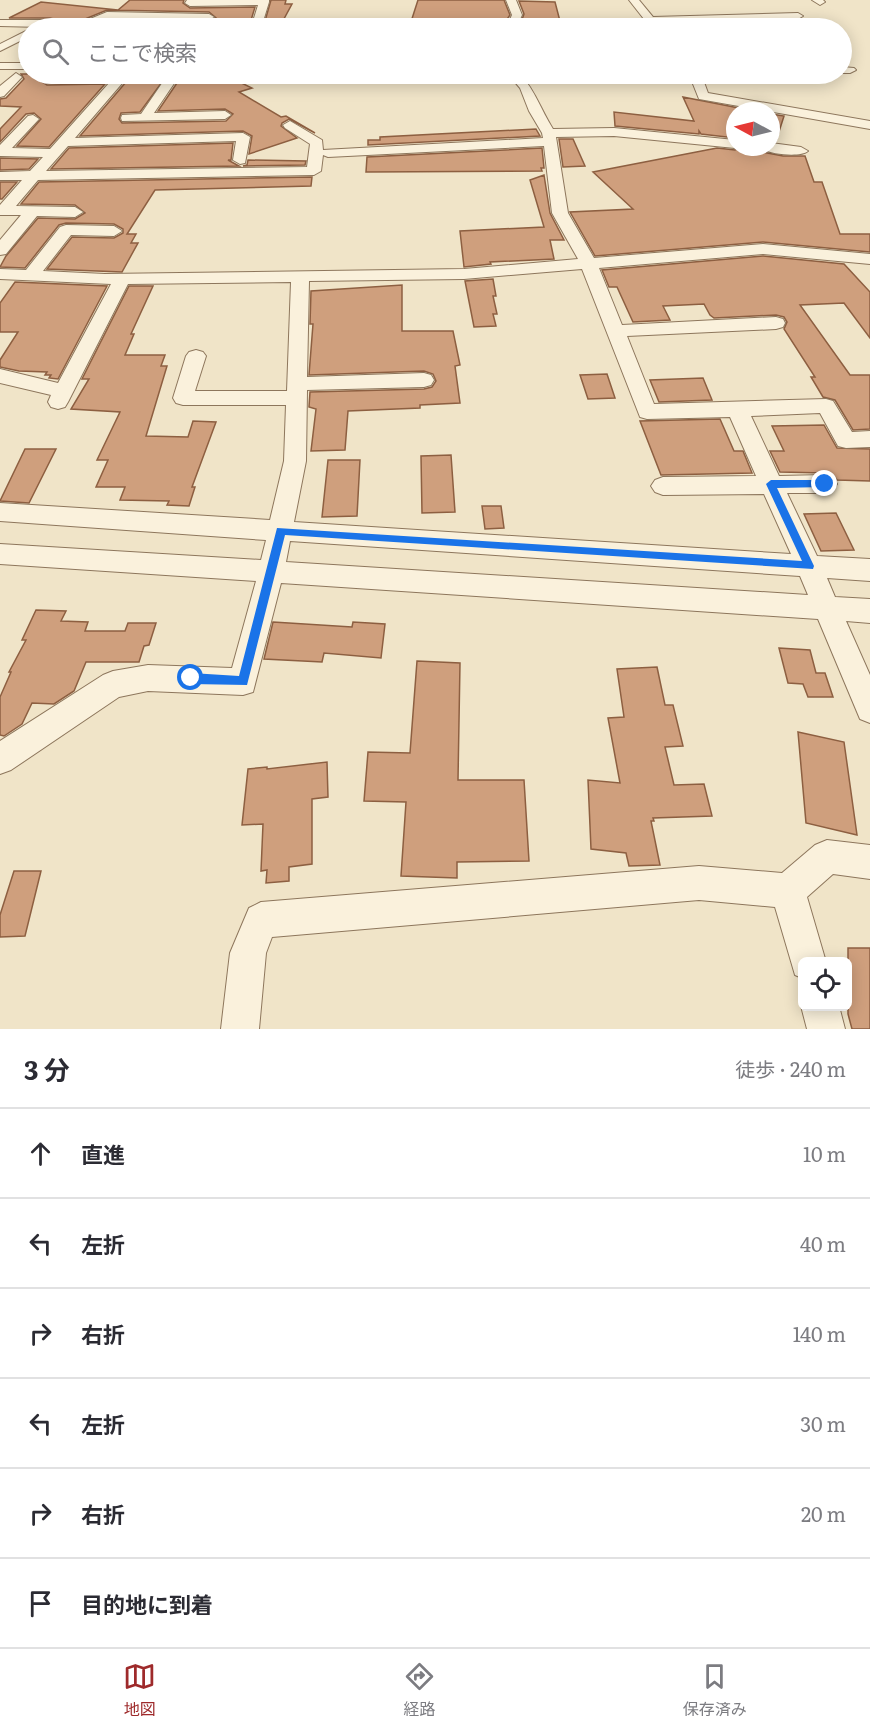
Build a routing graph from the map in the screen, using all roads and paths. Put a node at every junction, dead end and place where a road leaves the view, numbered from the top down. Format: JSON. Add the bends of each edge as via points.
{"nodes":[{"id":1,"x":192,"y":0,"type":"edge"},
{"id":2,"x":511,"y":0,"type":"edge"},
{"id":3,"x":523,"y":0,"type":"edge"},
{"id":4,"x":634,"y":0,"type":"edge"},
{"id":5,"x":264,"y":1,"type":"edge"},
{"id":6,"x":798,"y":16,"type":"dead end"},
{"id":7,"x":209,"y":17,"type":"dead end"},
{"id":8,"x":100,"y":18,"type":"edge"},
{"id":9,"x":259,"y":18,"type":"edge"},
{"id":10,"x":516,"y":18,"type":"edge"},
{"id":11,"x":648,"y":18,"type":"edge"},
{"id":12,"x":762,"y":18,"type":"edge"},
{"id":13,"x":0,"y":23,"type":"edge"},
{"id":14,"x":18,"y":24,"type":"edge"},
{"id":15,"x":18,"y":38,"type":"edge"},
{"id":16,"x":0,"y":48,"type":"edge"},
{"id":17,"x":0,"y":66,"type":"edge"},
{"id":18,"x":18,"y":66,"type":"edge"},
{"id":19,"x":16,"y":77,"type":"dead end"},
{"id":20,"x":115,"y":84,"type":"edge"},
{"id":21,"x":168,"y":84,"type":"edge"},
{"id":22,"x":523,"y":84,"type":"edge"},
{"id":23,"x":699,"y":84,"type":"edge"},
{"id":24,"x":0,"y":93,"type":"edge"},
{"id":25,"x":225,"y":114,"type":"dead end"},
{"id":26,"x":201,"y":115,"type":"junction"},
{"id":27,"x":145,"y":117,"type":"junction"},
{"id":28,"x":127,"y":118,"type":"dead end"},
{"id":29,"x":33,"y":119,"type":"dead end"},
{"id":30,"x":290,"y":125,"type":"dead end"},
{"id":31,"x":870,"y":125,"type":"edge"},
{"id":32,"x":550,"y":137,"type":"junction"},
{"id":33,"x":193,"y":139,"type":"junction"},
{"id":34,"x":726,"y":143,"type":"edge"},
{"id":35,"x":58,"y":148,"type":"junction"},
{"id":36,"x":780,"y":149,"type":"edge"},
{"id":37,"x":801,"y":151,"type":"dead end"},
{"id":38,"x":0,"y":152,"type":"edge"},
{"id":39,"x":328,"y":153,"type":"dead end"},
{"id":40,"x":240,"y":160,"type":"dead end"},
{"id":41,"x":0,"y":176,"type":"edge"},
{"id":42,"x":32,"y":177,"type":"junction"},
{"id":43,"x":2,"y":210,"type":"edge"},
{"id":44,"x":33,"y":211,"type":"junction"},
{"id":45,"x":75,"y":212,"type":"dead end"},
{"id":46,"x":114,"y":231,"type":"dead end"},
{"id":47,"x":0,"y":250,"type":"edge"},
{"id":48,"x":846,"y":258,"type":"junction"},
{"id":49,"x":870,"y":259,"type":"edge"},
{"id":50,"x":588,"y":262,"type":"junction"},
{"id":51,"x":0,"y":274,"type":"edge"},
{"id":52,"x":31,"y":275,"type":"junction"},
{"id":53,"x":300,"y":277,"type":"junction"},
{"id":54,"x":870,"y":277,"type":"edge"},
{"id":55,"x":122,"y":279,"type":"junction"},
{"id":56,"x":776,"y":323,"type":"dead end"},
{"id":57,"x":615,"y":331,"type":"junction"},
{"id":58,"x":196,"y":357,"type":"dead end"},
{"id":59,"x":0,"y":376,"type":"edge"},
{"id":60,"x":424,"y":380,"type":"dead end"},
{"id":61,"x":296,"y":391,"type":"junction"},
{"id":62,"x":737,"y":409,"type":"junction"},
{"id":63,"x":870,"y":439,"type":"edge"},
{"id":64,"x":771,"y":484,"type":"junction"},
{"id":65,"x":825,"y":484,"type":"dead end"},
{"id":66,"x":663,"y":486,"type":"dead end"},
{"id":67,"x":0,"y":512,"type":"edge"},
{"id":68,"x":281,"y":530,"type":"junction"},
{"id":69,"x":0,"y":554,"type":"edge"},
{"id":70,"x":809,"y":566,"type":"junction"},
{"id":71,"x":870,"y":570,"type":"edge"},
{"id":72,"x":271,"y":572,"type":"junction"},
{"id":73,"x":828,"y":609,"type":"junction"},
{"id":74,"x":870,"y":611,"type":"edge"},
{"id":75,"x":870,"y":709,"type":"edge"},
{"id":76,"x":0,"y":759,"type":"edge"},
{"id":77,"x":870,"y":862,"type":"edge"},
{"id":78,"x":788,"y":891,"type":"junction"},
{"id":79,"x":807,"y":957,"type":"edge"},
{"id":80,"x":821,"y":1011,"type":"edge"},
{"id":81,"x":240,"y":1029,"type":"edge"},
{"id":82,"x":826,"y":1029,"type":"edge"}],
"edges":[{"from":1,"to":5,"type":"street","via":[[190,3]]},
{"from":2,"to":3,"type":"street"},
{"from":2,"to":10,"type":"street"},
{"from":4,"to":11,"type":"street"},
{"from":5,"to":9,"type":"street"},
{"from":6,"to":12,"type":"street"},
{"from":7,"to":8,"type":"street"},
{"from":13,"to":14,"type":"street"},
{"from":15,"to":16,"type":"street"},
{"from":17,"to":18,"type":"street"},
{"from":19,"to":24,"type":"street"},
{"from":20,"to":35,"type":"street"},
{"from":21,"to":27,"type":"street"},
{"from":22,"to":32,"type":"street"},
{"from":23,"to":31,"type":"street","via":[[703,96]]},
{"from":25,"to":26,"type":"street"},
{"from":26,"to":27,"type":"street"},
{"from":26,"to":33,"type":"street"},
{"from":27,"to":28,"type":"street"},
{"from":29,"to":38,"type":"street"},
{"from":30,"to":42,"type":"street","via":[[316,143],[314,171]]},
{"from":32,"to":34,"type":"street","via":[[614,132]]},
{"from":32,"to":39,"type":"street"},
{"from":32,"to":50,"type":"street","via":[[560,213]]},
{"from":33,"to":35,"type":"street"},
{"from":33,"to":40,"type":"street","via":[[243,137]]},
{"from":35,"to":38,"type":"street"},
{"from":35,"to":42,"type":"street"},
{"from":36,"to":37,"type":"street"},
{"from":41,"to":42,"type":"street"},
{"from":42,"to":43,"type":"street"},
{"from":43,"to":44,"type":"street"},
{"from":44,"to":45,"type":"street"},
{"from":44,"to":47,"type":"street"},
{"from":46,"to":52,"type":"street","via":[[66,230]]},
{"from":48,"to":49,"type":"street"},
{"from":48,"to":50,"type":"street","via":[[763,249]]},
{"from":48,"to":54,"type":"street"},
{"from":50,"to":53,"type":"street","via":[[464,274]]},
{"from":50,"to":57,"type":"street"},
{"from":51,"to":52,"type":"street"},
{"from":52,"to":55,"type":"street"},
{"from":53,"to":55,"type":"street"},
{"from":53,"to":61,"type":"street"},
{"from":55,"to":59,"type":"street","via":[[61,396]]},
{"from":56,"to":57,"type":"street"},
{"from":57,"to":62,"type":"street","via":[[647,412]]},
{"from":58,"to":61,"type":"street","via":[[183,398]]},
{"from":60,"to":61,"type":"street"},
{"from":61,"to":68,"type":"street","via":[[295,461]]},
{"from":62,"to":63,"type":"street","via":[[826,406],[846,440]]},
{"from":62,"to":64,"type":"street"},
{"from":64,"to":65,"type":"street"},
{"from":64,"to":66,"type":"street"},
{"from":64,"to":70,"type":"street"},
{"from":67,"to":68,"type":"street"},
{"from":68,"to":70,"type":"street"},
{"from":68,"to":72,"type":"street"},
{"from":69,"to":72,"type":"street"},
{"from":70,"to":71,"type":"street"},
{"from":70,"to":73,"type":"street"},
{"from":72,"to":73,"type":"street"},
{"from":72,"to":76,"type":"street","via":[[243,682],[148,678],[113,685]]},
{"from":73,"to":74,"type":"street"},
{"from":73,"to":75,"type":"street"},
{"from":77,"to":78,"type":"street","via":[[827,857]]},
{"from":78,"to":79,"type":"street"},
{"from":78,"to":81,"type":"street","via":[[699,883],[261,920],[248,953]]},
{"from":80,"to":82,"type":"street"}]}
